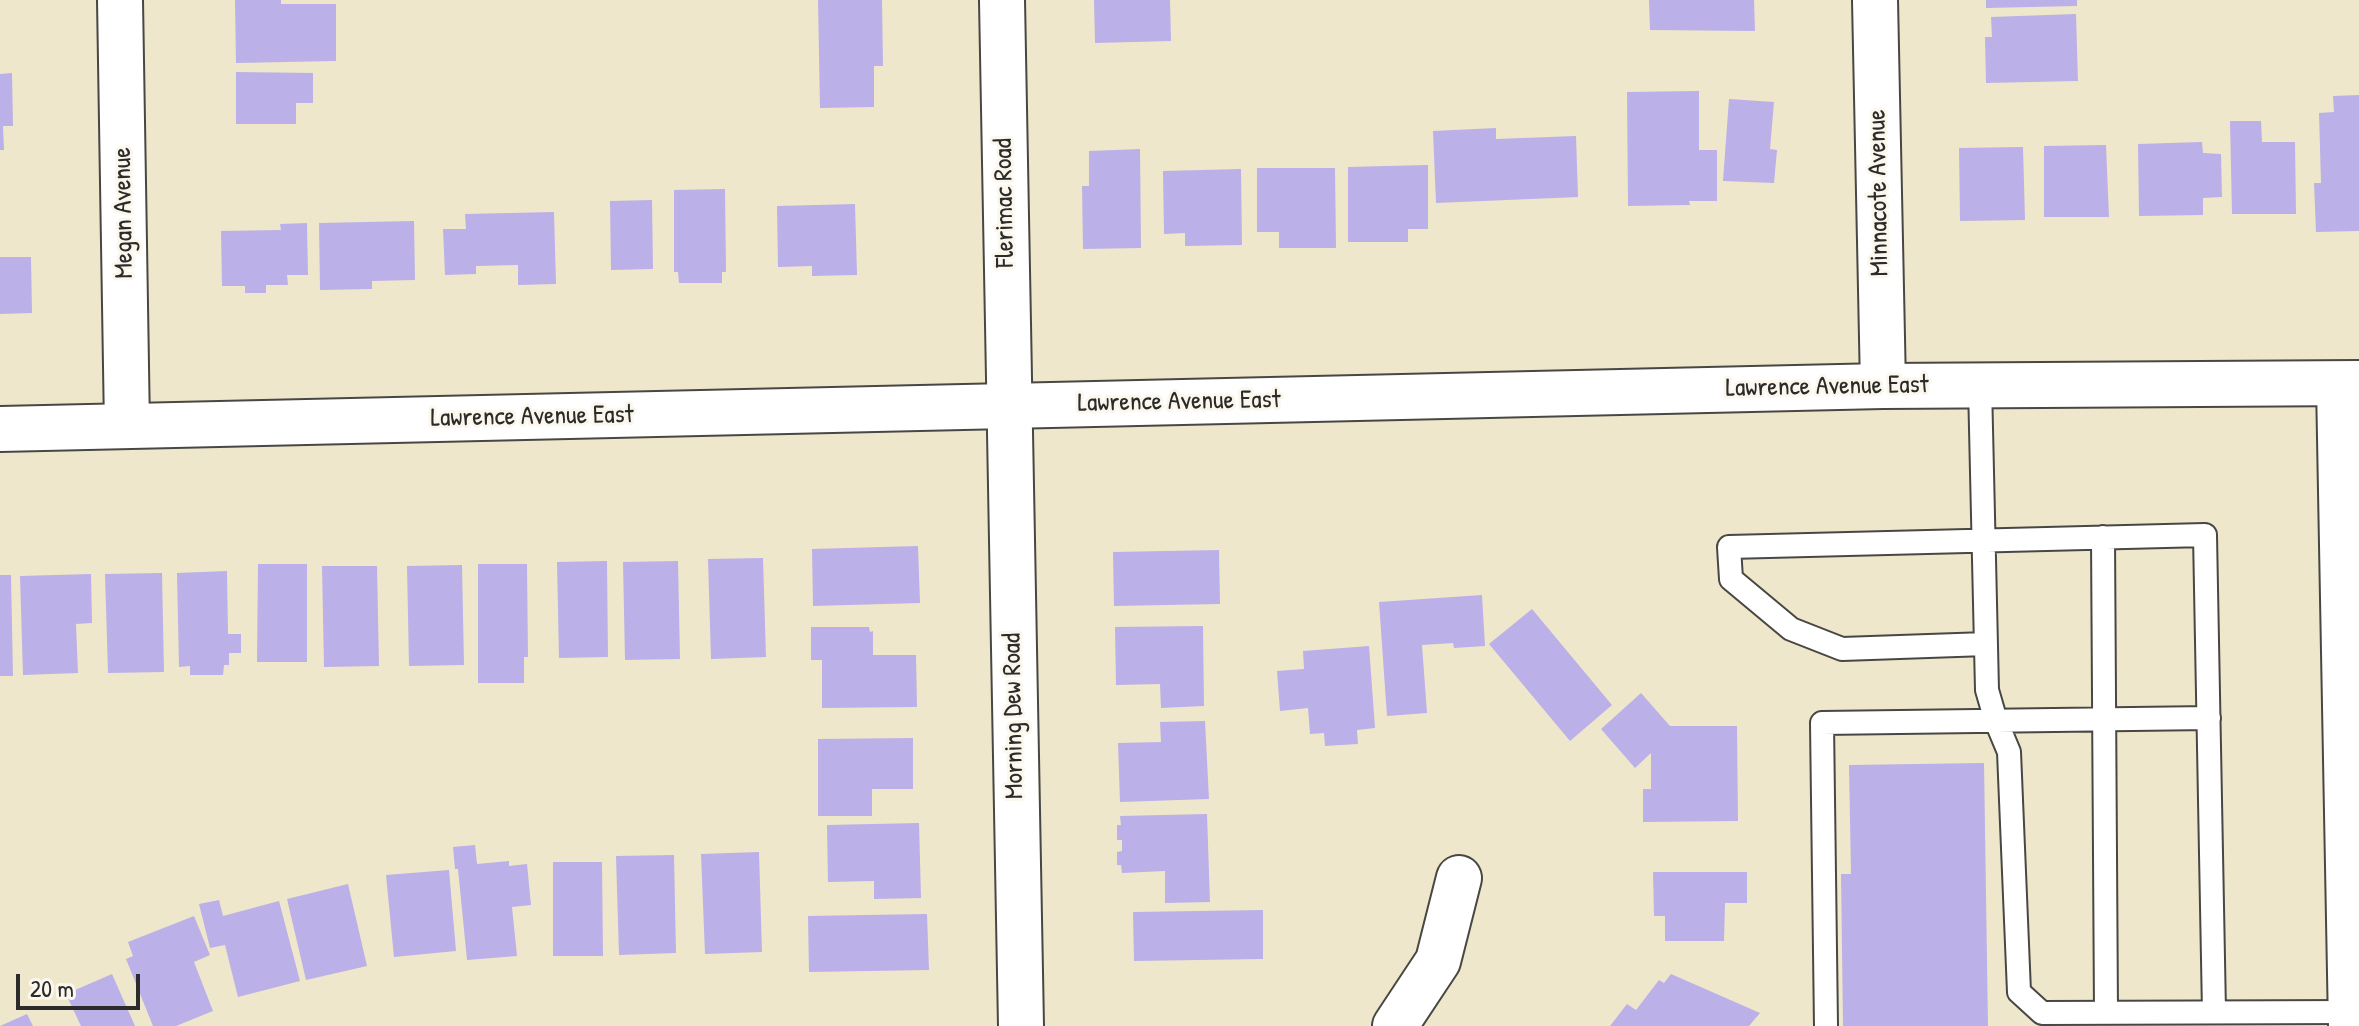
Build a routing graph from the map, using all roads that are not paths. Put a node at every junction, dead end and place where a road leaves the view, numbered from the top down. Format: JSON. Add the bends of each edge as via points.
{"nodes":[{"id":1,"x":120,"y":0,"type":"edge"},
{"id":2,"x":1002,"y":0,"type":"edge"},
{"id":3,"x":1875,"y":0,"type":"edge"},
{"id":4,"x":2349,"y":383,"type":"edge"},
{"id":5,"x":1980,"y":385,"type":"junction"},
{"id":6,"x":1883,"y":386,"type":"junction"},
{"id":7,"x":1008,"y":405,"type":"junction"},
{"id":8,"x":127,"y":426,"type":"junction"},
{"id":9,"x":0,"y":429,"type":"edge"},
{"id":10,"x":2103,"y":537,"type":"junction"},
{"id":11,"x":1985,"y":539,"type":"junction"},
{"id":12,"x":1986,"y":644,"type":"junction"},
{"id":13,"x":2209,"y":718,"type":"junction"},
{"id":14,"x":2104,"y":719,"type":"junction"},
{"id":15,"x":1996,"y":721,"type":"junction"},
{"id":16,"x":1459,"y":878,"type":"dead end"},
{"id":17,"x":2106,"y":1012,"type":"junction"},
{"id":18,"x":2214,"y":1012,"type":"junction"},
{"id":19,"x":2351,"y":1019,"type":"edge"},
{"id":20,"x":1021,"y":1026,"type":"edge"},
{"id":21,"x":1395,"y":1026,"type":"edge"},
{"id":22,"x":1826,"y":1026,"type":"edge"}],
"edges":[{"from":1,"to":8,"type":"street","name":"Megan Avenue"},
{"from":2,"to":7,"type":"street","name":"Flerimac Road"},
{"from":3,"to":6,"type":"street","name":"Minnacote Avenue"},
{"from":4,"to":5,"type":"street","name":"Lawrence Avenue East"},
{"from":4,"to":19,"type":"street"},
{"from":5,"to":6,"type":"street","name":"Lawrence Avenue East"},
{"from":5,"to":11,"type":"lane"},
{"from":6,"to":7,"type":"street","name":"Lawrence Avenue East"},
{"from":7,"to":8,"type":"street","name":"Lawrence Avenue East"},
{"from":7,"to":20,"type":"street","name":"Morning Dew Road"},
{"from":8,"to":9,"type":"street","name":"Lawrence Avenue East"},
{"from":10,"to":11,"type":"lane"},
{"from":10,"to":13,"type":"lane","via":[[2205,535]]},
{"from":10,"to":14,"type":"lane"},
{"from":11,"to":12,"type":"lane"},
{"from":11,"to":12,"type":"lane","via":[[1729,547],[1731,579],[1791,629],[1842,649]]},
{"from":12,"to":15,"type":"lane","via":[[1987,690]]},
{"from":13,"to":14,"type":"lane"},
{"from":13,"to":18,"type":"lane"},
{"from":14,"to":15,"type":"lane"},
{"from":14,"to":17,"type":"lane"},
{"from":15,"to":17,"type":"lane","via":[[2009,752],[2019,992],[2042,1013]]},
{"from":15,"to":22,"type":"lane","via":[[1822,723]]},
{"from":16,"to":21,"type":"street","via":[[1438,961]]},
{"from":17,"to":18,"type":"lane"},
{"from":18,"to":19,"type":"lane"}]}
